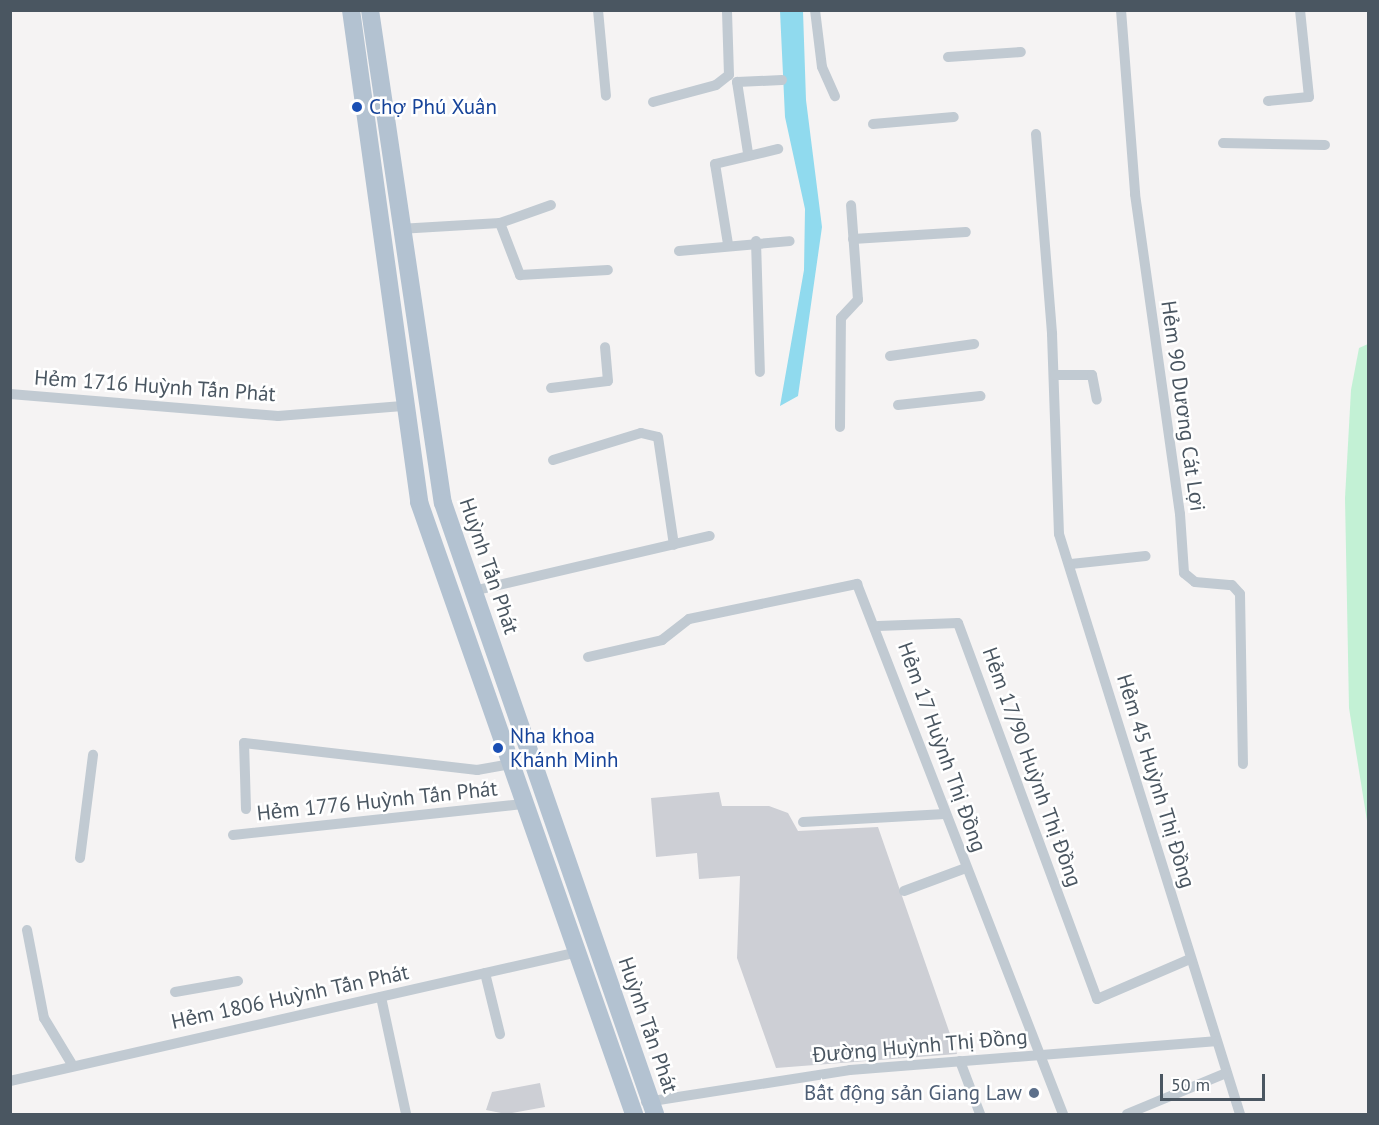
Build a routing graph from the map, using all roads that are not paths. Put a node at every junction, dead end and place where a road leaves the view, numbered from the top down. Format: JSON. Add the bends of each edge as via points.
{"nodes":[{"id":1,"x":351,"y":10,"type":"edge"},
{"id":2,"x":370,"y":10,"type":"edge"},
{"id":3,"x":598,"y":10,"type":"edge"},
{"id":4,"x":727,"y":10,"type":"edge"},
{"id":5,"x":815,"y":10,"type":"edge"},
{"id":6,"x":1121,"y":10,"type":"edge"},
{"id":7,"x":1300,"y":10,"type":"edge"},
{"id":8,"x":1021,"y":52,"type":"dead end"},
{"id":9,"x":948,"y":57,"type":"dead end"},
{"id":10,"x":782,"y":80,"type":"dead end"},
{"id":11,"x":606,"y":96,"type":"dead end"},
{"id":12,"x":835,"y":96,"type":"dead end"},
{"id":13,"x":1268,"y":101,"type":"dead end"},
{"id":14,"x":653,"y":102,"type":"dead end"},
{"id":15,"x":954,"y":117,"type":"dead end"},
{"id":16,"x":873,"y":124,"type":"dead end"},
{"id":17,"x":1036,"y":134,"type":"dead end"},
{"id":18,"x":1223,"y":143,"type":"dead end"},
{"id":19,"x":1325,"y":145,"type":"dead end"},
{"id":20,"x":777,"y":149,"type":"dead end"},
{"id":21,"x":747,"y":153,"type":"junction"},
{"id":22,"x":551,"y":205,"type":"dead end"},
{"id":23,"x":851,"y":205,"type":"dead end"},
{"id":24,"x":501,"y":223,"type":"junction"},
{"id":25,"x":399,"y":229,"type":"junction"},
{"id":26,"x":966,"y":232,"type":"dead end"},
{"id":27,"x":853,"y":240,"type":"junction"},
{"id":28,"x":756,"y":241,"type":"junction"},
{"id":29,"x":790,"y":241,"type":"dead end"},
{"id":30,"x":728,"y":244,"type":"junction"},
{"id":31,"x":679,"y":251,"type":"dead end"},
{"id":32,"x":608,"y":270,"type":"dead end"},
{"id":33,"x":975,"y":344,"type":"dead end"},
{"id":34,"x":605,"y":347,"type":"dead end"},
{"id":35,"x":890,"y":356,"type":"dead end"},
{"id":36,"x":760,"y":372,"type":"dead end"},
{"id":37,"x":1055,"y":375,"type":"junction"},
{"id":38,"x":551,"y":388,"type":"dead end"},
{"id":39,"x":10,"y":394,"type":"edge"},
{"id":40,"x":981,"y":396,"type":"dead end"},
{"id":41,"x":1097,"y":400,"type":"dead end"},
{"id":42,"x":426,"y":404,"type":"junction"},
{"id":43,"x":898,"y":405,"type":"dead end"},
{"id":44,"x":403,"y":406,"type":"junction"},
{"id":45,"x":840,"y":427,"type":"dead end"},
{"id":46,"x":553,"y":460,"type":"dead end"},
{"id":47,"x":710,"y":536,"type":"dead end"},
{"id":48,"x":674,"y":545,"type":"junction"},
{"id":49,"x":1146,"y":556,"type":"dead end"},
{"id":50,"x":1071,"y":564,"type":"junction"},
{"id":51,"x":473,"y":591,"type":"junction"},
{"id":52,"x":878,"y":626,"type":"junction"},
{"id":53,"x":588,"y":657,"type":"dead end"},
{"id":54,"x":93,"y":755,"type":"dead end"},
{"id":55,"x":511,"y":764,"type":"junction"},
{"id":56,"x":1242,"y":764,"type":"dead end"},
{"id":57,"x":525,"y":804,"type":"junction"},
{"id":58,"x":246,"y":809,"type":"dead end"},
{"id":59,"x":945,"y":814,"type":"junction"},
{"id":60,"x":803,"y":822,"type":"dead end"},
{"id":61,"x":233,"y":835,"type":"dead end"},
{"id":62,"x":80,"y":858,"type":"dead end"},
{"id":63,"x":966,"y":868,"type":"junction"},
{"id":64,"x":904,"y":891,"type":"dead end"},
{"id":65,"x":27,"y":930,"type":"dead end"},
{"id":66,"x":578,"y":952,"type":"junction"},
{"id":67,"x":1190,"y":959,"type":"junction"},
{"id":68,"x":485,"y":974,"type":"junction"},
{"id":69,"x":238,"y":981,"type":"dead end"},
{"id":70,"x":175,"y":992,"type":"dead end"},
{"id":71,"x":381,"y":997,"type":"junction"},
{"id":72,"x":501,"y":1034,"type":"dead end"},
{"id":73,"x":1215,"y":1041,"type":"junction"},
{"id":74,"x":1040,"y":1055,"type":"junction"},
{"id":75,"x":960,"y":1061,"type":"junction"},
{"id":76,"x":73,"y":1066,"type":"junction"},
{"id":77,"x":1226,"y":1073,"type":"junction"},
{"id":78,"x":10,"y":1081,"type":"edge"},
{"id":79,"x":653,"y":1108,"type":"edge"},
{"id":80,"x":633,"y":1111,"type":"edge"},
{"id":81,"x":406,"y":1114,"type":"edge"},
{"id":82,"x":980,"y":1114,"type":"edge"},
{"id":83,"x":1063,"y":1114,"type":"edge"},
{"id":84,"x":1127,"y":1114,"type":"edge"},
{"id":85,"x":1240,"y":1114,"type":"edge"}],
"edges":[{"from":1,"to":44,"type":"main road","name":"Huỳnh Tấn Phát"},
{"from":2,"to":25,"type":"main road","name":"Huỳnh Tấn Phát"},
{"from":3,"to":11,"type":"street"},
{"from":4,"to":14,"type":"street","via":[[729,75],[716,85]]},
{"from":5,"to":12,"type":"street","via":[[822,67]]},
{"from":6,"to":56,"type":"street","name":"Hẻm 90 Dương Cát Lợi","via":[[1135,194],[1180,514],[1184,573],[1195,582],[1232,585],[1240,594]]},
{"from":7,"to":13,"type":"street","via":[[1309,97]]},
{"from":8,"to":9,"type":"street"},
{"from":10,"to":21,"type":"street","via":[[737,82]]},
{"from":15,"to":16,"type":"street"},
{"from":17,"to":37,"type":"street"},
{"from":18,"to":19,"type":"street"},
{"from":20,"to":21,"type":"street"},
{"from":21,"to":30,"type":"street","via":[[716,164]]},
{"from":22,"to":24,"type":"street"},
{"from":23,"to":27,"type":"street"},
{"from":24,"to":25,"type":"street"},
{"from":24,"to":32,"type":"street","via":[[520,275]]},
{"from":25,"to":42,"type":"main road","name":"Huỳnh Tấn Phát"},
{"from":26,"to":27,"type":"street"},
{"from":27,"to":45,"type":"street","via":[[858,300],[841,318]]},
{"from":28,"to":29,"type":"street"},
{"from":28,"to":30,"type":"street"},
{"from":28,"to":36,"type":"street"},
{"from":30,"to":31,"type":"street"},
{"from":33,"to":35,"type":"street"},
{"from":34,"to":38,"type":"street","via":[[608,381]]},
{"from":37,"to":41,"type":"street","via":[[1092,375]]},
{"from":37,"to":50,"type":"street","name":"Hẻm 45 Huỳnh Thị Đồng","via":[[1059,534]]},
{"from":39,"to":44,"type":"street","name":"Hẻm 1716 Huỳnh Tấn Phát","via":[[278,416]]},
{"from":40,"to":43,"type":"street"},
{"from":42,"to":44,"type":"main road"},
{"from":42,"to":51,"type":"main road","name":"Huỳnh Tấn Phát","via":[[443,504]]},
{"from":44,"to":55,"type":"main road","name":"Huỳnh Tấn Phát","via":[[419,502]]},
{"from":46,"to":48,"type":"street","via":[[641,433],[658,437]]},
{"from":47,"to":48,"type":"street"},
{"from":48,"to":51,"type":"street"},
{"from":49,"to":50,"type":"street"},
{"from":50,"to":67,"type":"street","name":"Hẻm 45 Huỳnh Thị Đồng"},
{"from":51,"to":79,"type":"main road","name":"Huỳnh Tấn Phát"},
{"from":52,"to":53,"type":"street","name":"Hẻm 17 Huỳnh Thị Đồng","via":[[857,584],[689,619],[662,640]]},
{"from":52,"to":59,"type":"street","name":"Hẻm 17 Huỳnh Thị Đồng"},
{"from":52,"to":67,"type":"street","name":"Hẻm 17/90 Huỳnh Thị Đồng","via":[[958,623],[1097,999]]},
{"from":54,"to":62,"type":"street"},
{"from":55,"to":57,"type":"main road","name":"Huỳnh Tấn Phát"},
{"from":55,"to":58,"type":"street","via":[[477,770],[244,743]]},
{"from":57,"to":61,"type":"street","name":"Hẻm 1776 Huỳnh Tấn Phát"},
{"from":57,"to":66,"type":"main road","name":"Huỳnh Tấn Phát"},
{"from":59,"to":60,"type":"street"},
{"from":59,"to":63,"type":"street","name":"Hẻm 17 Huỳnh Thị Đồng"},
{"from":63,"to":64,"type":"street"},
{"from":63,"to":74,"type":"street","name":"Hẻm 17 Huỳnh Thị Đồng"},
{"from":65,"to":76,"type":"street","via":[[44,1018]]},
{"from":66,"to":68,"type":"street","name":"Hẻm 1806 Huỳnh Tấn Phát"},
{"from":66,"to":80,"type":"main road","name":"Huỳnh Tấn Phát"},
{"from":67,"to":73,"type":"street","name":"Hẻm 45 Huỳnh Thị Đồng"},
{"from":68,"to":71,"type":"street","name":"Hẻm 1806 Huỳnh Tấn Phát"},
{"from":68,"to":72,"type":"street"},
{"from":69,"to":70,"type":"street"},
{"from":71,"to":76,"type":"street","name":"Hẻm 1806 Huỳnh Tấn Phát"},
{"from":71,"to":81,"type":"street"},
{"from":73,"to":74,"type":"street","name":"Đường Huỳnh Thị Đồng"},
{"from":73,"to":77,"type":"street","name":"Hẻm 45 Huỳnh Thị Đồng"},
{"from":74,"to":75,"type":"street","name":"Đường Huỳnh Thị Đồng"},
{"from":74,"to":83,"type":"street","name":"Hẻm 17 Huỳnh Thị Đồng"},
{"from":75,"to":79,"type":"street","name":"Đường Huỳnh Thị Đồng","via":[[818,1074]]},
{"from":75,"to":82,"type":"street"},
{"from":76,"to":78,"type":"street","name":"Hẻm 1806 Huỳnh Tấn Phát"},
{"from":77,"to":84,"type":"street"},
{"from":77,"to":85,"type":"street","name":"Hẻm 45 Huỳnh Thị Đồng"},
{"from":79,"to":80,"type":"street","name":"Đường Huỳnh Thị Đồng"}]}
